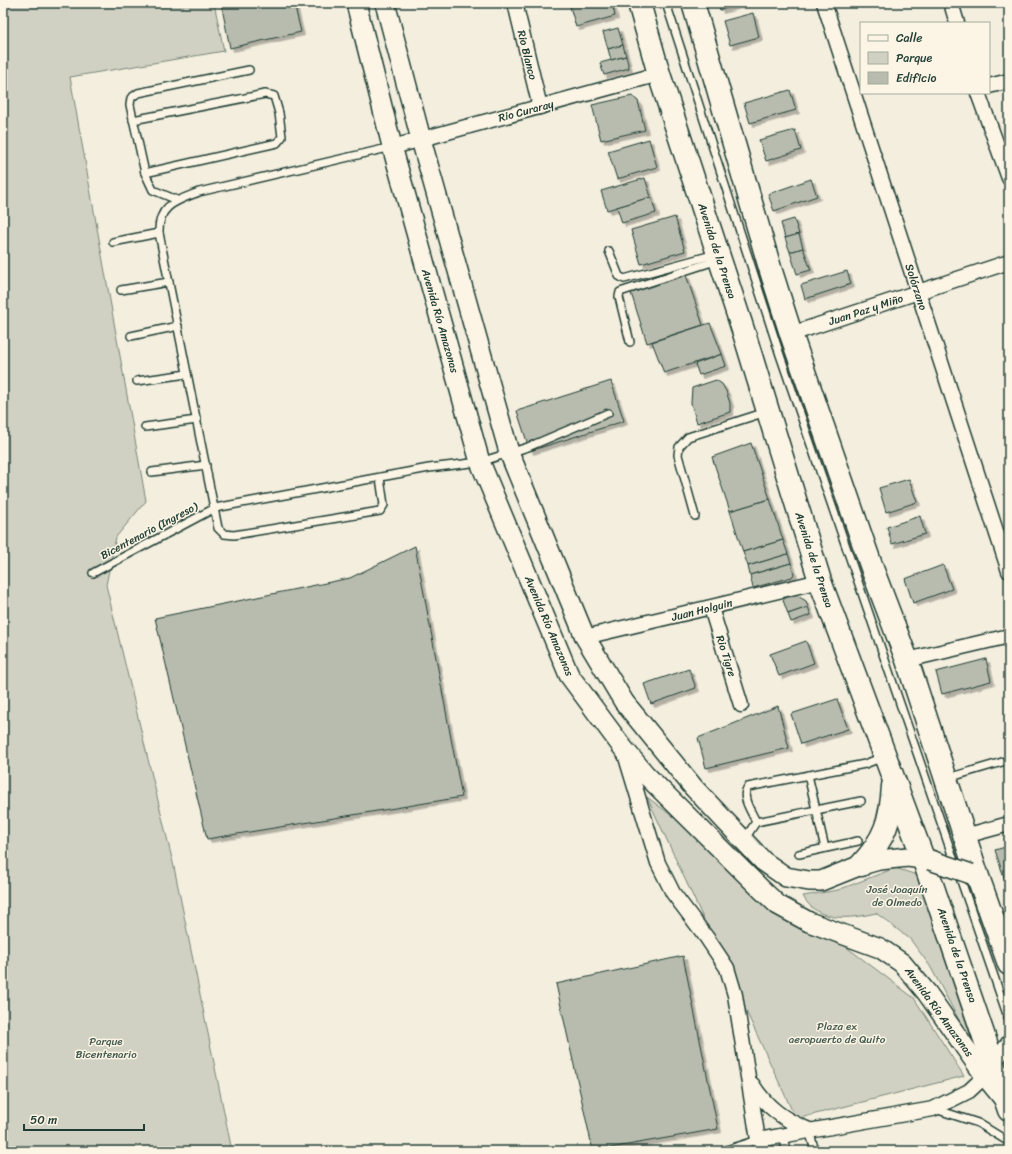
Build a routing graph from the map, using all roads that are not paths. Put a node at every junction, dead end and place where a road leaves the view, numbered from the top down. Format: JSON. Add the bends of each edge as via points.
{"nodes":[{"id":1,"x":356,"y":3,"type":"edge"},
{"id":2,"x":385,"y":3,"type":"edge"},
{"id":3,"x":515,"y":3,"type":"edge"},
{"id":4,"x":639,"y":3,"type":"edge"},
{"id":5,"x":666,"y":3,"type":"edge"},
{"id":6,"x":693,"y":3,"type":"edge"},
{"id":7,"x":824,"y":3,"type":"edge"},
{"id":8,"x":951,"y":3,"type":"edge"},
{"id":9,"x":957,"y":22,"type":"edge"},
{"id":10,"x":249,"y":70,"type":"dead end"},
{"id":11,"x":659,"y":74,"type":"junction"},
{"id":12,"x":1009,"y":81,"type":"edge"},
{"id":13,"x":990,"y":86,"type":"edge"},
{"id":14,"x":978,"y":94,"type":"edge"},
{"id":15,"x":540,"y":107,"type":"junction"},
{"id":16,"x":133,"y":120,"type":"junction"},
{"id":17,"x":422,"y":139,"type":"junction"},
{"id":18,"x":393,"y":147,"type":"junction"},
{"id":19,"x":145,"y":172,"type":"junction"},
{"id":20,"x":1009,"y":178,"type":"edge"},
{"id":21,"x":177,"y":200,"type":"junction"},
{"id":22,"x":159,"y":233,"type":"junction"},
{"id":23,"x":113,"y":242,"type":"dead end"},
{"id":24,"x":609,"y":251,"type":"dead end"},
{"id":25,"x":719,"y":256,"type":"junction"},
{"id":26,"x":1009,"y":262,"type":"edge"},
{"id":27,"x":169,"y":282,"type":"junction"},
{"id":28,"x":121,"y":290,"type":"dead end"},
{"id":29,"x":918,"y":293,"type":"junction"},
{"id":30,"x":178,"y":326,"type":"junction"},
{"id":31,"x":791,"y":334,"type":"junction"},
{"id":32,"x":131,"y":336,"type":"dead end"},
{"id":33,"x":630,"y":342,"type":"dead end"},
{"id":34,"x":188,"y":374,"type":"junction"},
{"id":35,"x":137,"y":382,"type":"dead end"},
{"id":36,"x":768,"y":412,"type":"junction"},
{"id":37,"x":608,"y":413,"type":"dead end"},
{"id":38,"x":197,"y":420,"type":"junction"},
{"id":39,"x":145,"y":427,"type":"dead end"},
{"id":40,"x":509,"y":452,"type":"junction"},
{"id":41,"x":480,"y":462,"type":"junction"},
{"id":42,"x":206,"y":465,"type":"junction"},
{"id":43,"x":152,"y":472,"type":"dead end"},
{"id":44,"x":380,"y":478,"type":"junction"},
{"id":45,"x":215,"y":508,"type":"junction"},
{"id":46,"x":695,"y":516,"type":"dead end"},
{"id":47,"x":1009,"y":571,"type":"edge"},
{"id":48,"x":93,"y":573,"type":"dead end"},
{"id":49,"x":820,"y":581,"type":"junction"},
{"id":50,"x":711,"y":608,"type":"junction"},
{"id":51,"x":1009,"y":636,"type":"edge"},
{"id":52,"x":585,"y":637,"type":"junction"},
{"id":53,"x":907,"y":660,"type":"junction"},
{"id":54,"x":742,"y":705,"type":"dead end"},
{"id":55,"x":623,"y":748,"type":"junction"},
{"id":56,"x":885,"y":756,"type":"junction"},
{"id":57,"x":1009,"y":760,"type":"edge"},
{"id":58,"x":808,"y":775,"type":"junction"},
{"id":59,"x":946,"y":778,"type":"junction"},
{"id":60,"x":894,"y":780,"type":"junction"},
{"id":61,"x":861,"y":801,"type":"dead end"},
{"id":62,"x":816,"y":810,"type":"junction"},
{"id":63,"x":756,"y":822,"type":"junction"},
{"id":64,"x":1009,"y":824,"type":"edge"},
{"id":65,"x":965,"y":836,"type":"junction"},
{"id":66,"x":744,"y":840,"type":"junction"},
{"id":67,"x":858,"y":841,"type":"dead end"},
{"id":68,"x":825,"y":848,"type":"junction"},
{"id":69,"x":799,"y":854,"type":"dead end"},
{"id":70,"x":926,"y":859,"type":"junction"},
{"id":71,"x":861,"y":865,"type":"junction"},
{"id":72,"x":974,"y":876,"type":"junction"},
{"id":73,"x":1009,"y":964,"type":"edge"},
{"id":74,"x":1009,"y":1020,"type":"edge"},
{"id":75,"x":998,"y":1058,"type":"edge"},
{"id":76,"x":749,"y":1080,"type":"junction"},
{"id":77,"x":1008,"y":1106,"type":"edge"},
{"id":78,"x":933,"y":1109,"type":"junction"},
{"id":79,"x":809,"y":1130,"type":"junction"},
{"id":80,"x":782,"y":1136,"type":"junction"},
{"id":81,"x":1009,"y":1142,"type":"edge"},
{"id":82,"x":759,"y":1146,"type":"edge"},
{"id":83,"x":723,"y":1151,"type":"edge"},
{"id":84,"x":786,"y":1151,"type":"edge"},
{"id":85,"x":815,"y":1151,"type":"edge"}],
"edges":[{"from":1,"to":18,"type":"main road","name":"Avenida Río Amazonas"},
{"from":2,"to":17,"type":"main road"},
{"from":3,"to":15,"type":"street","name":"Rio Blanco"},
{"from":4,"to":11,"type":"main road","name":"Avenida de la Prensa"},
{"from":5,"to":74,"type":"lane","via":[[780,355]]},
{"from":6,"to":31,"type":"main road"},
{"from":7,"to":29,"type":"street","name":"Solórzano"},
{"from":8,"to":9,"type":"street"},
{"from":10,"to":16,"type":"lane","via":[[138,93],[131,98]]},
{"from":11,"to":15,"type":"street","name":"Rio Curaray"},
{"from":11,"to":25,"type":"main road","name":"Avenida de la Prensa"},
{"from":12,"to":13,"type":"street"},
{"from":14,"to":20,"type":"street"},
{"from":15,"to":17,"type":"street","name":"Rio Curaray"},
{"from":16,"to":19,"type":"lane"},
{"from":16,"to":19,"type":"lane","via":[[265,94],[274,96],[279,112],[282,137],[277,143]]},
{"from":17,"to":18,"type":"street","name":"Rio Curaray"},
{"from":17,"to":40,"type":"main road"},
{"from":18,"to":21,"type":"lane","via":[[198,192]]},
{"from":18,"to":41,"type":"main road","name":"Avenida Río Amazonas"},
{"from":19,"to":21,"type":"lane","via":[[153,190]]},
{"from":21,"to":22,"type":"lane","via":[[163,212],[159,222]]},
{"from":22,"to":23,"type":"lane"},
{"from":22,"to":27,"type":"lane"},
{"from":24,"to":25,"type":"lane","via":[[619,276],[624,279]]},
{"from":25,"to":33,"type":"lane","via":[[620,292]]},
{"from":25,"to":36,"type":"main road","name":"Avenida de la Prensa"},
{"from":26,"to":29,"type":"street","name":"Juan Paz y Miño"},
{"from":27,"to":28,"type":"lane"},
{"from":27,"to":30,"type":"lane"},
{"from":29,"to":31,"type":"street","name":"Juan Paz y Miño"},
{"from":29,"to":47,"type":"street","name":"Solórzano"},
{"from":30,"to":32,"type":"lane"},
{"from":30,"to":34,"type":"lane"},
{"from":31,"to":53,"type":"main road","via":[[873,571]]},
{"from":34,"to":35,"type":"lane"},
{"from":34,"to":38,"type":"lane"},
{"from":36,"to":46,"type":"lane","via":[[683,440],[678,454]]},
{"from":36,"to":49,"type":"main road","name":"Avenida de la Prensa"},
{"from":37,"to":40,"type":"lane","name":"Bicentenario (Ingreso)","via":[[528,447]]},
{"from":38,"to":39,"type":"lane"},
{"from":38,"to":42,"type":"lane"},
{"from":40,"to":41,"type":"lane","name":"Bicentenario (Ingreso)"},
{"from":40,"to":52,"type":"main road"},
{"from":41,"to":44,"type":"lane","name":"Bicentenario (Ingreso)"},
{"from":41,"to":55,"type":"main road","name":"Avenida Río Amazonas","via":[[569,675]]},
{"from":42,"to":43,"type":"lane"},
{"from":42,"to":45,"type":"lane"},
{"from":44,"to":45,"type":"lane","name":"Bicentenario (Ingreso)"},
{"from":44,"to":45,"type":"lane","via":[[384,506],[380,511],[234,535],[224,534],[218,528]]},
{"from":45,"to":48,"type":"lane","name":"Bicentenario (Ingreso)"},
{"from":49,"to":50,"type":"street","name":"Juan Holguin"},
{"from":49,"to":56,"type":"main road","name":"Avenida de la Prensa"},
{"from":50,"to":52,"type":"street","name":"Juan Holguin"},
{"from":50,"to":54,"type":"street","name":"Rio Tigre"},
{"from":51,"to":53,"type":"street"},
{"from":52,"to":66,"type":"main road","via":[[634,714],[694,788]]},
{"from":53,"to":59,"type":"main road"},
{"from":55,"to":75,"type":"main road","name":"Avenida Río Amazonas","via":[[645,774],[740,870],[778,904],[809,922],[880,948],[902,963],[927,993]]},
{"from":55,"to":76,"type":"street","via":[[658,863],[673,892],[727,968],[735,995]]},
{"from":56,"to":58,"type":"lane","via":[[865,764]]},
{"from":56,"to":60,"type":"main road","name":"Avenida de la Prensa"},
{"from":57,"to":59,"type":"lane"},
{"from":58,"to":62,"type":"lane"},
{"from":58,"to":63,"type":"lane","via":[[748,787],[745,790],[745,797]]},
{"from":59,"to":65,"type":"main road"},
{"from":60,"to":70,"type":"main road","name":"Avenida de la Prensa"},
{"from":60,"to":71,"type":"main road","via":[[887,828],[874,851]]},
{"from":61,"to":62,"type":"lane"},
{"from":62,"to":63,"type":"lane"},
{"from":62,"to":68,"type":"lane"},
{"from":63,"to":66,"type":"lane"},
{"from":64,"to":65,"type":"street"},
{"from":65,"to":72,"type":"main road"},
{"from":66,"to":71,"type":"main road","via":[[775,871],[795,880],[821,881]]},
{"from":67,"to":68,"type":"lane"},
{"from":68,"to":69,"type":"lane"},
{"from":70,"to":71,"type":"main road","via":[[891,859]]},
{"from":70,"to":72,"type":"main road","bridge":true},
{"from":70,"to":75,"type":"main road","name":"Avenida de la Prensa"},
{"from":72,"to":73,"type":"main road"},
{"from":75,"to":77,"type":"main road","name":"Avenida de la Prensa"},
{"from":75,"to":78,"type":"street","via":[[969,1091]]},
{"from":76,"to":79,"type":"street","via":[[767,1106],[794,1124]]},
{"from":76,"to":82,"type":"street"},
{"from":78,"to":79,"type":"street"},
{"from":78,"to":81,"type":"lane","via":[[978,1123]]},
{"from":79,"to":80,"type":"street"},
{"from":79,"to":85,"type":"lane"},
{"from":80,"to":82,"type":"street"},
{"from":80,"to":84,"type":"lane"},
{"from":82,"to":83,"type":"lane"}]}
